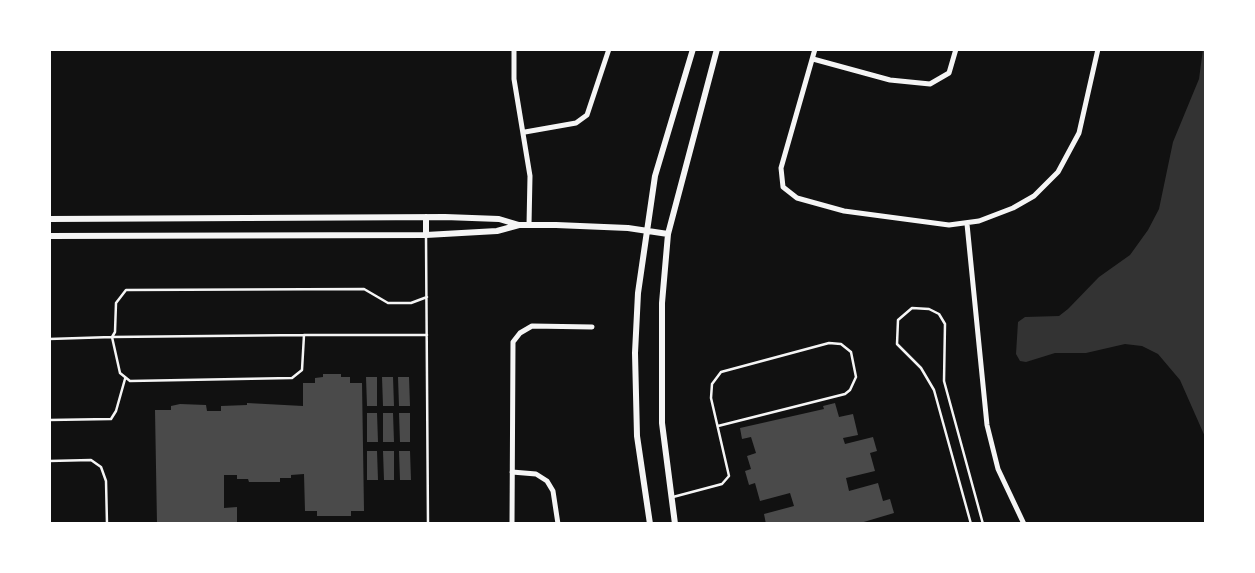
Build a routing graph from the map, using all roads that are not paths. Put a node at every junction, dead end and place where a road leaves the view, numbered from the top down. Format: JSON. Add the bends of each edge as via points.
{"nodes":[{"id":1,"x":513,"y":49,"type":"edge"},
{"id":2,"x":610,"y":49,"type":"edge"},
{"id":3,"x":693,"y":49,"type":"edge"},
{"id":4,"x":716,"y":49,"type":"edge"},
{"id":5,"x":815,"y":49,"type":"edge"},
{"id":6,"x":956,"y":49,"type":"edge"},
{"id":7,"x":1098,"y":49,"type":"edge"},
{"id":8,"x":813,"y":60,"type":"junction"},
{"id":9,"x":525,"y":132,"type":"junction"},
{"id":10,"x":426,"y":217,"type":"junction"},
{"id":11,"x":49,"y":219,"type":"edge"},
{"id":12,"x":967,"y":223,"type":"junction"},
{"id":13,"x":519,"y":225,"type":"junction"},
{"id":14,"x":529,"y":225,"type":"junction"},
{"id":15,"x":645,"y":231,"type":"junction"},
{"id":16,"x":668,"y":234,"type":"junction"},
{"id":17,"x":426,"y":235,"type":"junction"},
{"id":18,"x":49,"y":236,"type":"edge"},
{"id":19,"x":427,"y":297,"type":"junction"},
{"id":20,"x":592,"y":327,"type":"dead end"},
{"id":21,"x":304,"y":335,"type":"junction"},
{"id":22,"x":427,"y":335,"type":"junction"},
{"id":23,"x":112,"y":337,"type":"junction"},
{"id":24,"x":49,"y":339,"type":"edge"},
{"id":25,"x":125,"y":379,"type":"junction"},
{"id":26,"x":49,"y":420,"type":"edge"},
{"id":27,"x":718,"y":426,"type":"junction"},
{"id":28,"x":49,"y":461,"type":"edge"},
{"id":29,"x":512,"y":472,"type":"junction"},
{"id":30,"x":670,"y":498,"type":"junction"},
{"id":31,"x":107,"y":524,"type":"edge"},
{"id":32,"x":428,"y":524,"type":"edge"},
{"id":33,"x":512,"y":524,"type":"edge"},
{"id":34,"x":558,"y":524,"type":"edge"},
{"id":35,"x":650,"y":524,"type":"edge"},
{"id":36,"x":674,"y":524,"type":"edge"},
{"id":37,"x":971,"y":524,"type":"edge"},
{"id":38,"x":983,"y":524,"type":"edge"},
{"id":39,"x":1024,"y":524,"type":"edge"}],
"edges":[{"from":1,"to":9,"type":"street"},
{"from":2,"to":9,"type":"street","via":[[587,115],[576,123]]},
{"from":3,"to":15,"type":"street","via":[[655,176]]},
{"from":4,"to":16,"type":"street"},
{"from":5,"to":8,"type":"street"},
{"from":6,"to":8,"type":"street","via":[[950,70],[939,82],[926,85]]},
{"from":7,"to":12,"type":"street","via":[[1080,133],[1058,172],[1013,208]]},
{"from":8,"to":12,"type":"street","via":[[781,167],[783,187],[797,198],[867,216]]},
{"from":9,"to":14,"type":"street"},
{"from":10,"to":11,"type":"street"},
{"from":10,"to":13,"type":"street","via":[[499,219]]},
{"from":10,"to":17,"type":"street"},
{"from":12,"to":39,"type":"street","via":[[987,425],[998,469]]},
{"from":13,"to":14,"type":"street"},
{"from":13,"to":17,"type":"street","via":[[497,231]]},
{"from":14,"to":15,"type":"street"},
{"from":15,"to":16,"type":"street"},
{"from":15,"to":35,"type":"street","via":[[635,353],[637,436]]},
{"from":16,"to":30,"type":"street","via":[[661,354]]},
{"from":17,"to":18,"type":"street"},
{"from":17,"to":19,"type":"lane"},
{"from":19,"to":22,"type":"lane"},
{"from":19,"to":23,"type":"lane","via":[[388,303],[365,289],[127,290],[116,303]]},
{"from":20,"to":29,"type":"street","via":[[535,326],[520,332],[512,346]]},
{"from":21,"to":22,"type":"lane"},
{"from":21,"to":23,"type":"lane"},
{"from":21,"to":25,"type":"lane","via":[[302,370],[292,378]]},
{"from":22,"to":32,"type":"lane"},
{"from":23,"to":24,"type":"lane"},
{"from":23,"to":25,"type":"lane"},
{"from":25,"to":26,"type":"lane","via":[[111,419]]},
{"from":27,"to":27,"type":"lane","via":[[711,392],[721,372],[829,343],[841,344],[851,352],[856,377],[845,394]]},
{"from":27,"to":30,"type":"lane","via":[[729,471],[727,481]]},
{"from":28,"to":31,"type":"lane","via":[[90,460],[101,467],[106,481]]},
{"from":29,"to":33,"type":"street"},
{"from":29,"to":34,"type":"street","via":[[536,474],[547,481]]},
{"from":30,"to":36,"type":"street"},
{"from":37,"to":38,"type":"lane","via":[[934,390],[896,338],[898,320],[912,308],[929,309],[945,324],[944,382]]}]}
